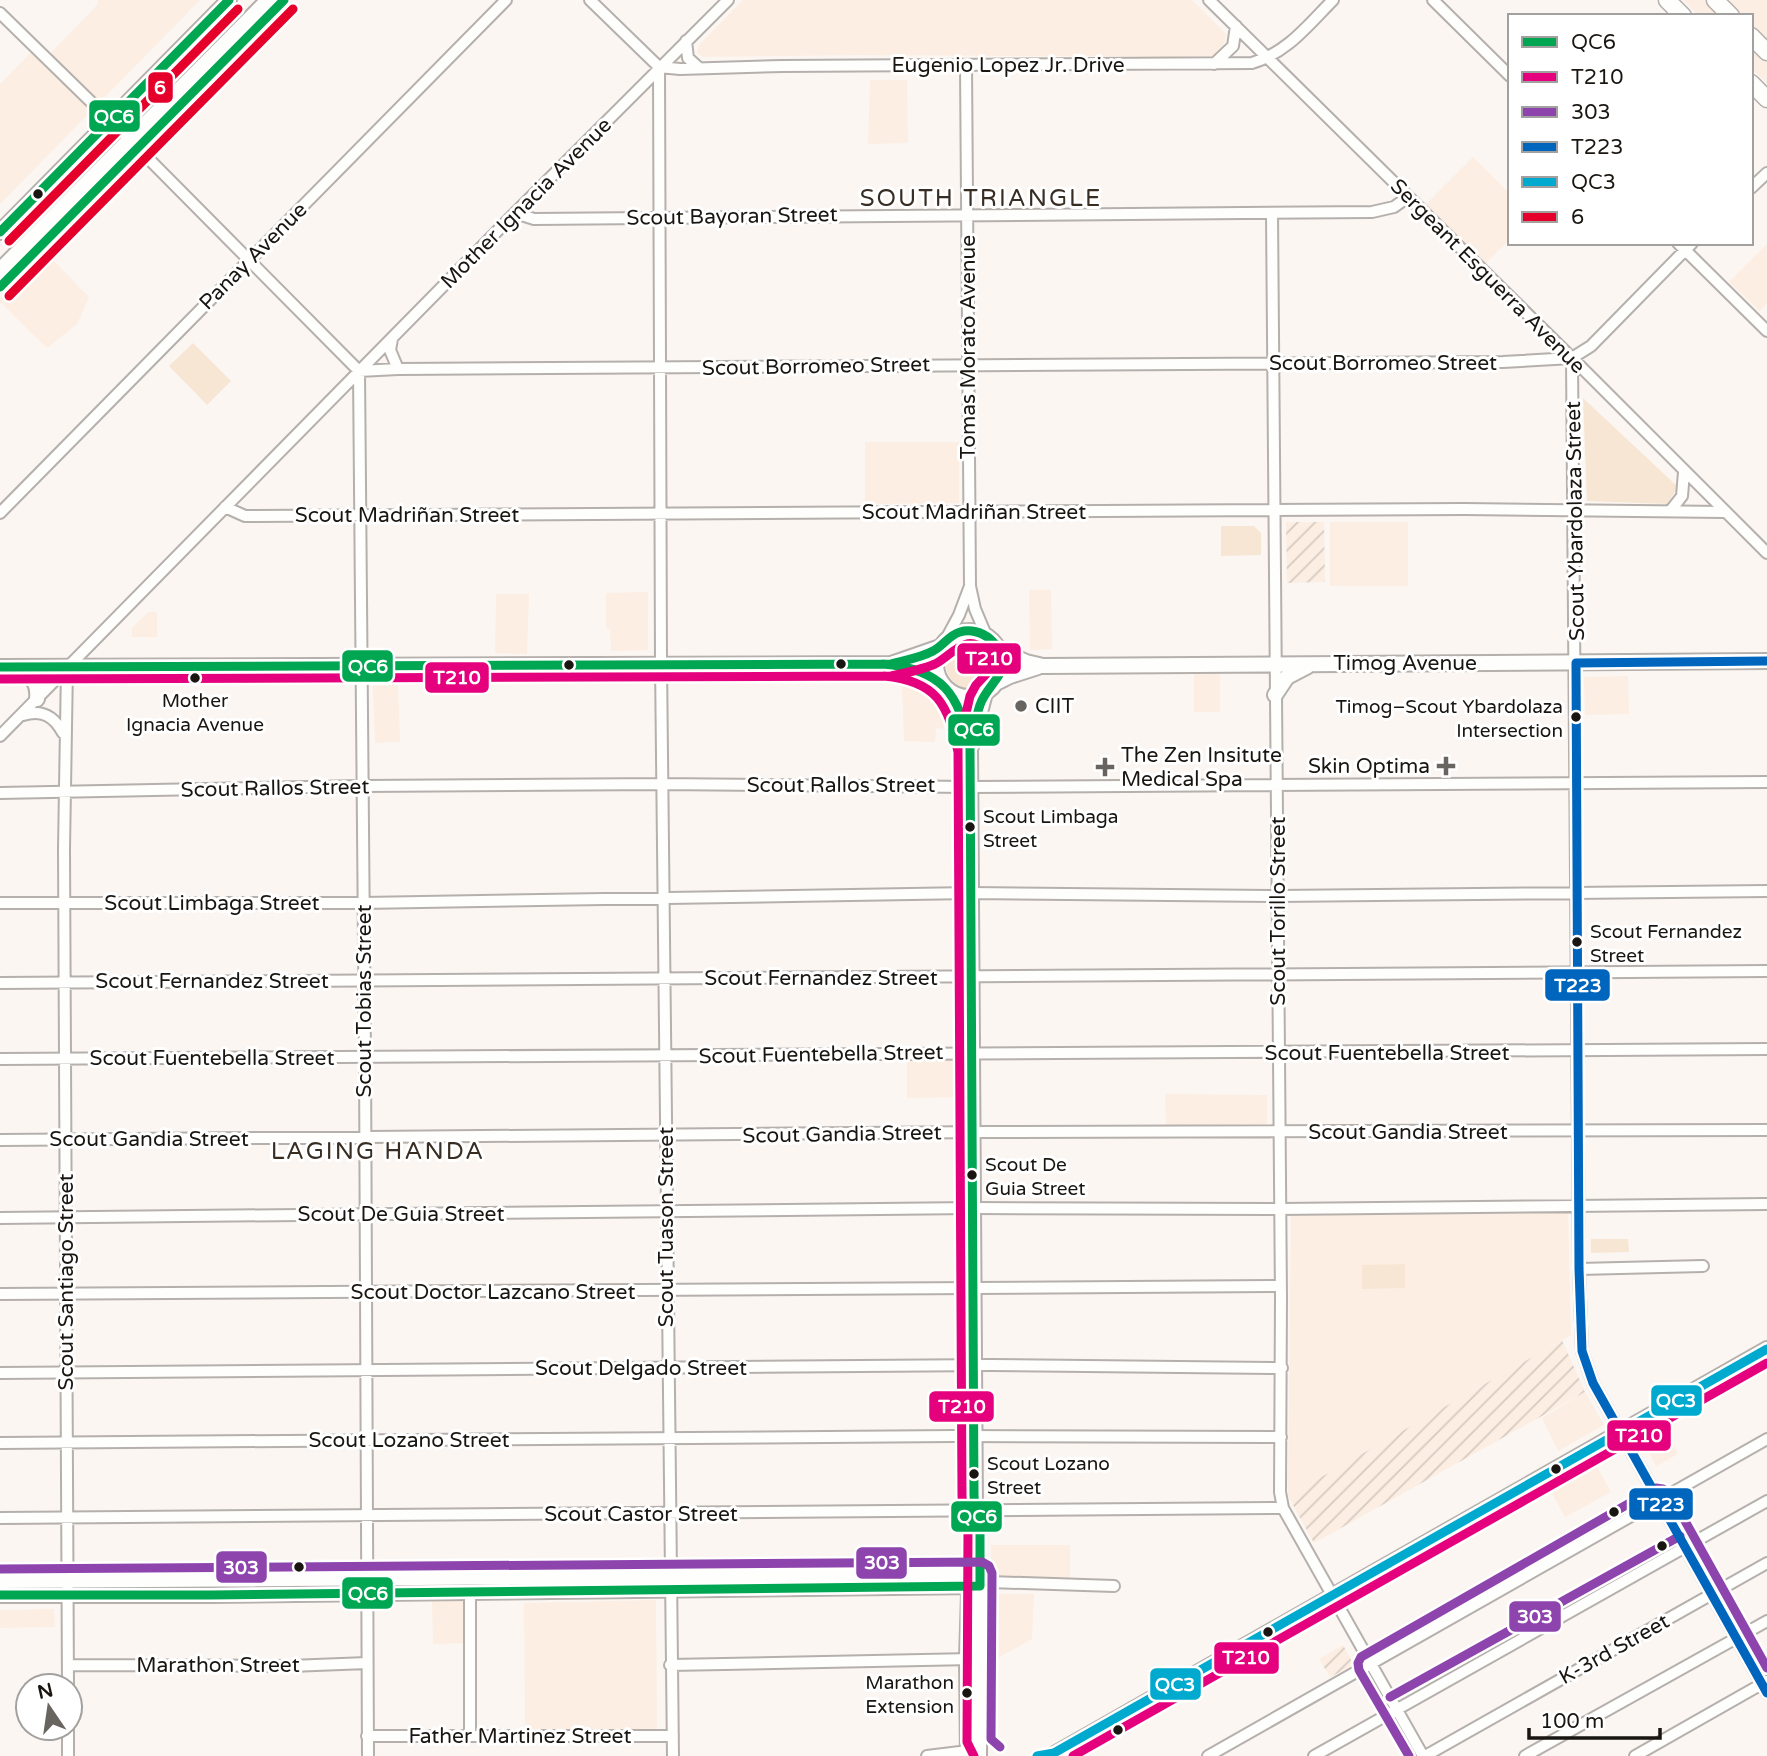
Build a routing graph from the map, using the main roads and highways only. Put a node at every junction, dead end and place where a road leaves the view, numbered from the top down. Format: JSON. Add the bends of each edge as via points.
{"nodes":[{"id":1,"x":229,"y":0,"type":"edge"},
{"id":2,"x":268,"y":0,"type":"edge"},
{"id":3,"x":1667,"y":0,"type":"edge"},
{"id":4,"x":1715,"y":0,"type":"edge"},
{"id":5,"x":1681,"y":14,"type":"edge"},
{"id":6,"x":1729,"y":14,"type":"edge"},
{"id":7,"x":1753,"y":38,"type":"edge"},
{"id":8,"x":1767,"y":52,"type":"edge"},
{"id":9,"x":1753,"y":85,"type":"edge"},
{"id":10,"x":1767,"y":99,"type":"edge"},
{"id":11,"x":124,"y":134,"type":"junction"},
{"id":12,"x":0,"y":232,"type":"edge"},
{"id":13,"x":0,"y":270,"type":"edge"},
{"id":14,"x":942,"y":644,"type":"junction"},
{"id":15,"x":999,"y":650,"type":"junction"},
{"id":16,"x":1767,"y":661,"type":"edge"},
{"id":17,"x":1313,"y":663,"type":"junction"},
{"id":18,"x":891,"y":664,"type":"junction"},
{"id":19,"x":1043,"y":666,"type":"junction"},
{"id":20,"x":0,"y":667,"type":"edge"},
{"id":21,"x":16,"y":667,"type":"junction"},
{"id":22,"x":990,"y":688,"type":"junction"},
{"id":23,"x":948,"y":690,"type":"junction"},
{"id":24,"x":1275,"y":695,"type":"road end"},
{"id":25,"x":37,"y":699,"type":"road end"},
{"id":26,"x":970,"y":748,"type":"junction"},
{"id":27,"x":1767,"y":1349,"type":"edge"},
{"id":28,"x":978,"y":1580,"type":"junction"},
{"id":29,"x":0,"y":1581,"type":"edge"},
{"id":30,"x":772,"y":1581,"type":"junction"},
{"id":31,"x":670,"y":1582,"type":"junction"},
{"id":32,"x":366,"y":1585,"type":"junction"},
{"id":33,"x":939,"y":1586,"type":"junction"},
{"id":34,"x":68,"y":1587,"type":"junction"},
{"id":35,"x":0,"y":1595,"type":"edge"},
{"id":36,"x":969,"y":1614,"type":"junction"},
{"id":37,"x":973,"y":1659,"type":"junction"},
{"id":38,"x":979,"y":1741,"type":"junction"},
{"id":39,"x":1060,"y":1753,"type":"edge"},
{"id":40,"x":971,"y":1754,"type":"edge"},
{"id":41,"x":991,"y":1756,"type":"edge"},
{"id":42,"x":1037,"y":1756,"type":"edge"}],
"edges":[{"from":1,"to":11,"type":"main road"},
{"from":2,"to":11,"type":"main road"},
{"from":3,"to":5,"type":"highway"},
{"from":4,"to":6,"type":"highway"},
{"from":7,"to":8,"type":"highway"},
{"from":9,"to":10,"type":"highway"},
{"from":11,"to":12,"type":"main road"},
{"from":11,"to":13,"type":"main road"},
{"from":14,"to":15,"type":"main road","via":[[966,631],[986,635]]},
{"from":14,"to":18,"type":"main road"},
{"from":14,"to":23,"type":"main road","via":[[935,667]]},
{"from":15,"to":19,"type":"main road","name":"Timog Avenue"},
{"from":15,"to":22,"type":"main road","via":[[1002,670]]},
{"from":16,"to":17,"type":"main road","name":"Timog Avenue"},
{"from":17,"to":19,"type":"main road","name":"Timog Avenue"},
{"from":17,"to":24,"type":"main road","via":[[1290,675]]},
{"from":18,"to":21,"type":"main road"},
{"from":18,"to":23,"type":"main road","via":[[928,676]]},
{"from":19,"to":22,"type":"main road","name":"Timog Avenue"},
{"from":20,"to":21,"type":"main road"},
{"from":21,"to":25,"type":"main road","via":[[34,680]]},
{"from":22,"to":23,"type":"main road","via":[[969,698]]},
{"from":22,"to":26,"type":"main road"},
{"from":23,"to":26,"type":"main road","via":[[960,711]]},
{"from":26,"to":28,"type":"main road","via":[[975,1512],[971,1528]]},
{"from":27,"to":39,"type":"main road"},
{"from":28,"to":30,"type":"main road"},
{"from":28,"to":33,"type":"main road"},
{"from":28,"to":36,"type":"main road"},
{"from":28,"to":37,"type":"main road"},
{"from":29,"to":34,"type":"main road"},
{"from":30,"to":31,"type":"main road"},
{"from":30,"to":33,"type":"main road"},
{"from":31,"to":32,"type":"main road"},
{"from":31,"to":32,"type":"main road","via":[[470,1591]]},
{"from":32,"to":34,"type":"main road"},
{"from":33,"to":36,"type":"main road","via":[[953,1593]]},
{"from":34,"to":35,"type":"main road"},
{"from":36,"to":37,"type":"main road"},
{"from":37,"to":38,"type":"main road"},
{"from":37,"to":40,"type":"main road"},
{"from":38,"to":40,"type":"main road"},
{"from":38,"to":41,"type":"main road"},
{"from":39,"to":42,"type":"main road"}]}
